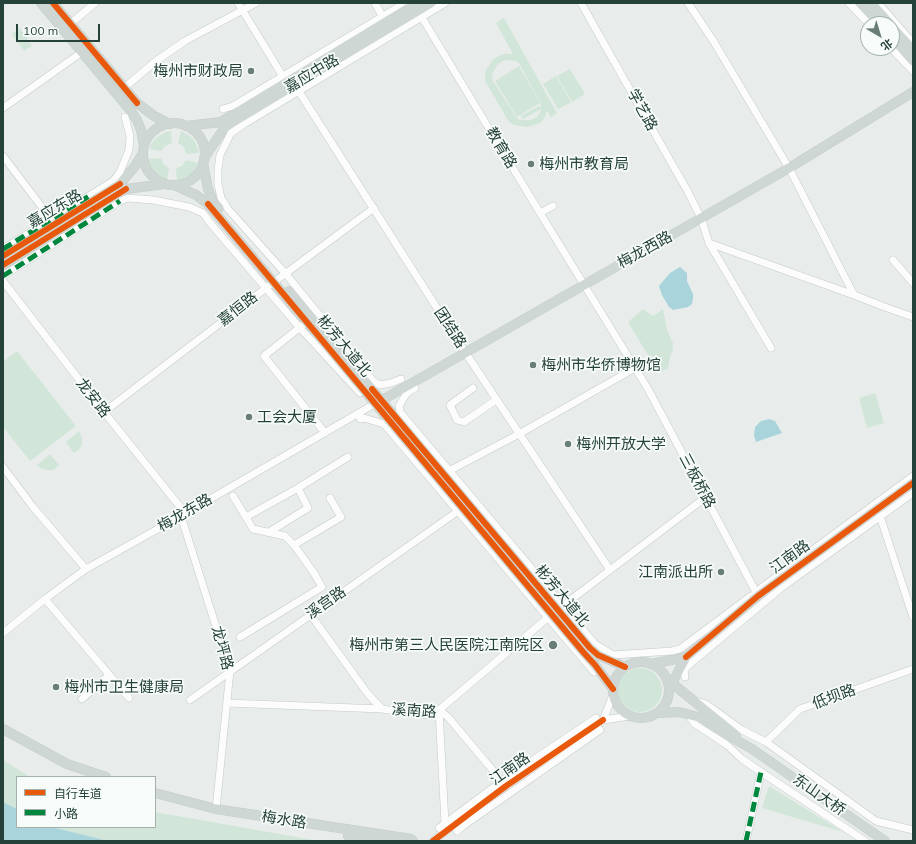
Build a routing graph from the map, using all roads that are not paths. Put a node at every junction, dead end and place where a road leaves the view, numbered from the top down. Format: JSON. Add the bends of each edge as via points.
{"nodes":[{"id":1,"x":41,"y":3,"type":"edge"},
{"id":2,"x":53,"y":3,"type":"edge"},
{"id":3,"x":95,"y":3,"type":"edge"},
{"id":4,"x":238,"y":3,"type":"edge"},
{"id":5,"x":256,"y":3,"type":"edge"},
{"id":6,"x":375,"y":3,"type":"edge"},
{"id":7,"x":405,"y":3,"type":"edge"},
{"id":8,"x":431,"y":3,"type":"edge"},
{"id":9,"x":445,"y":3,"type":"edge"},
{"id":10,"x":581,"y":3,"type":"edge"},
{"id":11,"x":688,"y":3,"type":"edge"},
{"id":12,"x":849,"y":3,"type":"edge"},
{"id":13,"x":861,"y":3,"type":"edge"},
{"id":14,"x":871,"y":3,"type":"edge"},
{"id":15,"x":878,"y":3,"type":"edge"},
{"id":16,"x":242,"y":10,"type":"junction"},
{"id":17,"x":419,"y":10,"type":"edge"},
{"id":18,"x":381,"y":14,"type":"dead end"},
{"id":19,"x":861,"y":16,"type":"edge"},
{"id":20,"x":873,"y":16,"type":"edge"},
{"id":21,"x":883,"y":16,"type":"edge"},
{"id":22,"x":70,"y":24,"type":"junction"},
{"id":23,"x":900,"y":36,"type":"edge"},
{"id":24,"x":913,"y":43,"type":"edge"},
{"id":25,"x":900,"y":46,"type":"edge"},
{"id":26,"x":913,"y":50,"type":"edge"},
{"id":27,"x":82,"y":52,"type":"junction"},
{"id":28,"x":899,"y":56,"type":"edge"},
{"id":29,"x":913,"y":61,"type":"edge"},
{"id":30,"x":913,"y":71,"type":"edge"},
{"id":31,"x":293,"y":86,"type":"junction"},
{"id":32,"x":124,"y":88,"type":"junction"},
{"id":33,"x":913,"y":92,"type":"edge"},
{"id":34,"x":3,"y":108,"type":"edge"},
{"id":35,"x":223,"y":109,"type":"dead end"},
{"id":36,"x":125,"y":117,"type":"dead end"},
{"id":37,"x":170,"y":124,"type":"junction"},
{"id":38,"x":186,"y":126,"type":"junction"},
{"id":39,"x":144,"y":150,"type":"junction"},
{"id":40,"x":3,"y":156,"type":"edge"},
{"id":41,"x":204,"y":160,"type":"junction"},
{"id":42,"x":789,"y":168,"type":"junction"},
{"id":43,"x":170,"y":185,"type":"junction"},
{"id":44,"x":553,"y":206,"type":"dead end"},
{"id":45,"x":374,"y":208,"type":"junction"},
{"id":46,"x":540,"y":213,"type":"junction"},
{"id":47,"x":701,"y":218,"type":"junction"},
{"id":48,"x":53,"y":222,"type":"junction"},
{"id":49,"x":709,"y":243,"type":"junction"},
{"id":50,"x":3,"y":249,"type":"edge"},
{"id":51,"x":3,"y":256,"type":"edge"},
{"id":52,"x":893,"y":260,"type":"dead end"},
{"id":53,"x":3,"y":265,"type":"edge"},
{"id":54,"x":913,"y":270,"type":"edge"},
{"id":55,"x":906,"y":275,"type":"junction"},
{"id":56,"x":3,"y":276,"type":"edge"},
{"id":57,"x":279,"y":278,"type":"junction"},
{"id":58,"x":3,"y":281,"type":"edge"},
{"id":59,"x":913,"y":283,"type":"edge"},
{"id":60,"x":584,"y":284,"type":"junction"},
{"id":61,"x":266,"y":288,"type":"junction"},
{"id":62,"x":854,"y":295,"type":"junction"},
{"id":63,"x":913,"y":317,"type":"edge"},
{"id":64,"x":303,"y":325,"type":"junction"},
{"id":65,"x":771,"y":348,"type":"dead end"},
{"id":66,"x":465,"y":352,"type":"junction"},
{"id":67,"x":635,"y":368,"type":"junction"},
{"id":68,"x":401,"y":379,"type":"dead end"},
{"id":69,"x":415,"y":388,"type":"dead end"},
{"id":70,"x":473,"y":388,"type":"dead end"},
{"id":71,"x":360,"y":394,"type":"dead end"},
{"id":72,"x":379,"y":402,"type":"junction"},
{"id":73,"x":493,"y":402,"type":"dead end"},
{"id":74,"x":104,"y":412,"type":"junction"},
{"id":75,"x":360,"y":420,"type":"dead end"},
{"id":76,"x":325,"y":433,"type":"junction"},
{"id":77,"x":519,"y":434,"type":"junction"},
{"id":78,"x":348,"y":457,"type":"dead end"},
{"id":79,"x":3,"y":467,"type":"edge"},
{"id":80,"x":446,"y":472,"type":"junction"},
{"id":81,"x":913,"y":476,"type":"edge"},
{"id":82,"x":913,"y":483,"type":"edge"},
{"id":83,"x":298,"y":488,"type":"junction"},
{"id":84,"x":913,"y":493,"type":"edge"},
{"id":85,"x":233,"y":496,"type":"dead end"},
{"id":86,"x":706,"y":497,"type":"junction"},
{"id":87,"x":330,"y":498,"type":"dead end"},
{"id":88,"x":460,"y":509,"type":"junction"},
{"id":89,"x":879,"y":513,"type":"junction"},
{"id":90,"x":183,"y":515,"type":"junction"},
{"id":91,"x":246,"y":517,"type":"junction"},
{"id":92,"x":269,"y":532,"type":"junction"},
{"id":93,"x":294,"y":545,"type":"junction"},
{"id":94,"x":86,"y":569,"type":"junction"},
{"id":95,"x":610,"y":570,"type":"junction"},
{"id":96,"x":757,"y":593,"type":"junction"},
{"id":97,"x":45,"y":599,"type":"junction"},
{"id":98,"x":555,"y":612,"type":"junction"},
{"id":99,"x":310,"y":614,"type":"junction"},
{"id":100,"x":913,"y":617,"type":"edge"},
{"id":101,"x":3,"y":633,"type":"edge"},
{"id":102,"x":240,"y":638,"type":"dead end"},
{"id":103,"x":686,"y":657,"type":"junction"},
{"id":104,"x":651,"y":664,"type":"junction"},
{"id":105,"x":625,"y":667,"type":"junction"},
{"id":106,"x":913,"y":669,"type":"edge"},
{"id":107,"x":230,"y":671,"type":"junction"},
{"id":108,"x":594,"y":672,"type":"dead end"},
{"id":109,"x":109,"y":675,"type":"junction"},
{"id":110,"x":685,"y":677,"type":"dead end"},
{"id":111,"x":669,"y":683,"type":"junction"},
{"id":112,"x":613,"y":692,"type":"junction"},
{"id":113,"x":129,"y":698,"type":"dead end"},
{"id":114,"x":82,"y":699,"type":"dead end"},
{"id":115,"x":190,"y":700,"type":"dead end"},
{"id":116,"x":694,"y":701,"type":"junction"},
{"id":117,"x":227,"y":703,"type":"junction"},
{"id":118,"x":382,"y":709,"type":"junction"},
{"id":119,"x":439,"y":710,"type":"junction"},
{"id":120,"x":657,"y":713,"type":"junction"},
{"id":121,"x":688,"y":714,"type":"junction"},
{"id":122,"x":630,"y":716,"type":"junction"},
{"id":123,"x":600,"y":719,"type":"junction"},
{"id":124,"x":3,"y":729,"type":"edge"},
{"id":125,"x":600,"y":730,"type":"dead end"},
{"id":126,"x":3,"y":733,"type":"edge"},
{"id":127,"x":766,"y":742,"type":"junction"},
{"id":128,"x":752,"y":749,"type":"junction"},
{"id":129,"x":761,"y":772,"type":"junction"},
{"id":130,"x":90,"y":776,"type":"edge"},
{"id":131,"x":103,"y":776,"type":"edge"},
{"id":132,"x":504,"y":784,"type":"junction"},
{"id":133,"x":156,"y":793,"type":"edge"},
{"id":134,"x":156,"y":796,"type":"edge"},
{"id":135,"x":216,"y":809,"type":"junction"},
{"id":136,"x":445,"y":823,"type":"junction"},
{"id":137,"x":439,"y":828,"type":"dead end"},
{"id":138,"x":913,"y":830,"type":"edge"},
{"id":139,"x":457,"y":831,"type":"dead end"},
{"id":140,"x":379,"y":841,"type":"edge"},
{"id":141,"x":413,"y":841,"type":"edge"},
{"id":142,"x":433,"y":841,"type":"edge"},
{"id":143,"x":746,"y":841,"type":"edge"},
{"id":144,"x":865,"y":841,"type":"edge"},
{"id":145,"x":884,"y":841,"type":"edge"}],
"edges":[{"from":1,"to":27,"type":"main road"},
{"from":2,"to":22,"type":"main road"},
{"from":3,"to":22,"type":"street"},
{"from":4,"to":16,"type":"street","name":"团结路"},
{"from":5,"to":16,"type":"street"},
{"from":6,"to":18,"type":"street"},
{"from":7,"to":35,"type":"street","via":[[233,106]]},
{"from":8,"to":17,"type":"main road","name":"嘉应中路"},
{"from":9,"to":17,"type":"street"},
{"from":10,"to":47,"type":"street","name":"学艺路","via":[[688,190]]},
{"from":11,"to":42,"type":"street"},
{"from":12,"to":19,"type":"street"},
{"from":13,"to":20,"type":"main road"},
{"from":14,"to":21,"type":"main road"},
{"from":15,"to":24,"type":"street"},
{"from":16,"to":31,"type":"street","name":"团结路"},
{"from":16,"to":32,"type":"street","via":[[185,41]]},
{"from":17,"to":31,"type":"main road","name":"嘉应中路"},
{"from":17,"to":46,"type":"street","name":"教育路"},
{"from":22,"to":32,"type":"main road"},
{"from":23,"to":26,"type":"main road"},
{"from":25,"to":29,"type":"main road"},
{"from":27,"to":34,"type":"street"},
{"from":27,"to":39,"type":"main road","via":[[137,120]]},
{"from":28,"to":30,"type":"street"},
{"from":31,"to":38,"type":"main road","name":"嘉应中路","via":[[221,122]]},
{"from":31,"to":41,"type":"main road","name":"嘉应中路","via":[[226,126]]},
{"from":31,"to":45,"type":"street","name":"团结路"},
{"from":31,"to":57,"type":"street","via":[[231,133],[220,154],[218,170],[221,198]]},
{"from":32,"to":37,"type":"main road","via":[[137,104]]},
{"from":33,"to":42,"type":"main road","name":"梅龙西路"},
{"from":36,"to":48,"type":"street","via":[[130,136],[129,150],[120,172],[110,184]]},
{"from":37,"to":38,"type":"main road"},
{"from":37,"to":39,"type":"main road","via":[[154,131],[146,141]]},
{"from":38,"to":41,"type":"main road","via":[[199,137],[204,146]]},
{"from":39,"to":43,"type":"main road","via":[[147,170],[156,179]]},
{"from":39,"to":48,"type":"main road","name":"嘉应东路","via":[[120,184]]},
{"from":40,"to":48,"type":"street"},
{"from":41,"to":43,"type":"main road","via":[[198,173],[190,180],[180,185]]},
{"from":41,"to":57,"type":"main road","name":"彬芳大道北","via":[[208,189],[213,201]]},
{"from":42,"to":47,"type":"main road","name":"梅龙西路"},
{"from":42,"to":62,"type":"street"},
{"from":43,"to":53,"type":"main road","name":"嘉应东路","via":[[126,189]]},
{"from":43,"to":57,"type":"main road","name":"彬芳大道北","via":[[196,195],[208,204]]},
{"from":44,"to":46,"type":"street"},
{"from":45,"to":57,"type":"street","name":"嘉恒路"},
{"from":45,"to":66,"type":"street","name":"团结路"},
{"from":46,"to":60,"type":"street","name":"教育路"},
{"from":47,"to":49,"type":"street","name":"学艺路"},
{"from":47,"to":60,"type":"main road","name":"梅龙西路"},
{"from":48,"to":50,"type":"street"},
{"from":48,"to":51,"type":"main road","name":"嘉应东路"},
{"from":49,"to":62,"type":"street"},
{"from":49,"to":65,"type":"street","name":"学艺路"},
{"from":52,"to":55,"type":"street"},
{"from":54,"to":55,"type":"street"},
{"from":55,"to":59,"type":"street"},
{"from":56,"to":61,"type":"street","via":[[128,198],[189,207],[203,213]]},
{"from":57,"to":61,"type":"street","name":"嘉恒路"},
{"from":57,"to":64,"type":"main road","name":"彬芳大道北"},
{"from":57,"to":68,"type":"street","via":[[374,382],[380,385]]},
{"from":57,"to":72,"type":"main road","name":"彬芳大道北"},
{"from":58,"to":74,"type":"street","name":"龙安路"},
{"from":60,"to":66,"type":"main road","name":"梅龙西路"},
{"from":60,"to":67,"type":"street","name":"三板桥路"},
{"from":61,"to":64,"type":"street"},
{"from":61,"to":74,"type":"street","name":"嘉恒路"},
{"from":62,"to":63,"type":"street"},
{"from":64,"to":71,"type":"street"},
{"from":64,"to":72,"type":"main road","name":"彬芳大道北"},
{"from":64,"to":76,"type":"street","via":[[264,356]]},
{"from":66,"to":72,"type":"main road","name":"梅龙西路"},
{"from":66,"to":77,"type":"street","name":"团结路"},
{"from":67,"to":77,"type":"street"},
{"from":67,"to":86,"type":"street","name":"三板桥路"},
{"from":69,"to":80,"type":"street","via":[[405,396],[399,406],[400,412]]},
{"from":70,"to":73,"type":"street","via":[[450,405],[457,420],[464,422]]},
{"from":72,"to":76,"type":"street","name":"梅龙东路"},
{"from":72,"to":80,"type":"main road","name":"彬芳大道北"},
{"from":72,"to":88,"type":"main road","name":"彬芳大道北"},
{"from":74,"to":90,"type":"street","name":"龙安路"},
{"from":75,"to":88,"type":"street","via":[[364,418],[384,424]]},
{"from":76,"to":90,"type":"street","name":"梅龙东路"},
{"from":77,"to":80,"type":"street"},
{"from":77,"to":95,"type":"street","name":"团结路"},
{"from":78,"to":83,"type":"street"},
{"from":79,"to":94,"type":"street"},
{"from":80,"to":98,"type":"main road","name":"彬芳大道北"},
{"from":81,"to":96,"type":"street"},
{"from":82,"to":89,"type":"main road","name":"江南路"},
{"from":83,"to":91,"type":"street"},
{"from":83,"to":92,"type":"street","via":[[308,508]]},
{"from":84,"to":89,"type":"street"},
{"from":85,"to":91,"type":"street"},
{"from":86,"to":95,"type":"street"},
{"from":86,"to":96,"type":"street","name":"三板桥路"},
{"from":87,"to":93,"type":"street","via":[[341,517]]},
{"from":88,"to":98,"type":"main road","name":"彬芳大道北"},
{"from":88,"to":99,"type":"street","name":"溪宫路"},
{"from":89,"to":96,"type":"main road","name":"江南路"},
{"from":89,"to":100,"type":"street"},
{"from":89,"to":110,"type":"street","via":[[775,593],[691,663],[684,670]]},
{"from":90,"to":94,"type":"street","name":"梅龙东路"},
{"from":90,"to":107,"type":"street","name":"龙坪路"},
{"from":91,"to":92,"type":"street","via":[[253,529]]},
{"from":92,"to":93,"type":"street","via":[[285,536]]},
{"from":93,"to":102,"type":"street","via":[[322,587]]},
{"from":94,"to":97,"type":"street","name":"梅龙东路"},
{"from":95,"to":98,"type":"street"},
{"from":96,"to":98,"type":"street","via":[[680,649],[672,651],[613,655]]},
{"from":96,"to":103,"type":"main road","name":"江南路"},
{"from":97,"to":101,"type":"street","name":"梅龙东路"},
{"from":97,"to":109,"type":"street"},
{"from":98,"to":105,"type":"main road","name":"彬芳大道北","via":[[590,648],[602,657]]},
{"from":98,"to":108,"type":"street"},
{"from":98,"to":112,"type":"main road","name":"彬芳大道北","via":[[605,677]]},
{"from":98,"to":119,"type":"street"},
{"from":99,"to":107,"type":"street","name":"溪宫路"},
{"from":99,"to":118,"type":"street","name":"溪南路","via":[[368,694]]},
{"from":103,"to":104,"type":"main road","name":"江南路"},
{"from":103,"to":111,"type":"main road","name":"江南路"},
{"from":104,"to":105,"type":"main road","via":[[635,663]]},
{"from":104,"to":111,"type":"main road","via":[[660,670]]},
{"from":105,"to":112,"type":"main road","via":[[615,679]]},
{"from":106,"to":127,"type":"street","name":"低坝路","via":[[800,709]]},
{"from":107,"to":115,"type":"street","name":"溪宫路"},
{"from":107,"to":117,"type":"street","name":"龙坪路"},
{"from":109,"to":113,"type":"street"},
{"from":109,"to":114,"type":"street"},
{"from":111,"to":116,"type":"main road"},
{"from":111,"to":120,"type":"main road","via":[[665,705]]},
{"from":112,"to":122,"type":"main road","via":[[617,706]]},
{"from":112,"to":123,"type":"street"},
{"from":116,"to":127,"type":"street","via":[[706,704],[742,730]]},
{"from":116,"to":128,"type":"main road"},
{"from":117,"to":118,"type":"street"},
{"from":117,"to":135,"type":"street","name":"龙坪路"},
{"from":118,"to":119,"type":"street","name":"溪南路","via":[[428,715]]},
{"from":119,"to":132,"type":"street","name":"溪南路"},
{"from":119,"to":136,"type":"street"},
{"from":120,"to":121,"type":"main road"},
{"from":120,"to":122,"type":"main road","via":[[647,718]]},
{"from":121,"to":128,"type":"main road","via":[[698,717]]},
{"from":121,"to":129,"type":"street","via":[[694,723]]},
{"from":122,"to":123,"type":"street","name":"江南路"},
{"from":123,"to":132,"type":"street","name":"江南路"},
{"from":124,"to":131,"type":"main road","via":[[67,764]]},
{"from":125,"to":139,"type":"street"},
{"from":126,"to":130,"type":"main road","via":[[67,769]]},
{"from":127,"to":138,"type":"street","via":[[876,821]]},
{"from":128,"to":145,"type":"main road","name":"东山大桥"},
{"from":129,"to":143,"type":"street"},
{"from":129,"to":144,"type":"street"},
{"from":132,"to":136,"type":"street"},
{"from":132,"to":142,"type":"street","name":"江南路"},
{"from":133,"to":135,"type":"main road","name":"梅水路"},
{"from":134,"to":140,"type":"main road","name":"梅水路","via":[[216,815]]},
{"from":135,"to":141,"type":"main road","name":"梅水路"},
{"from":136,"to":137,"type":"street"}]}
